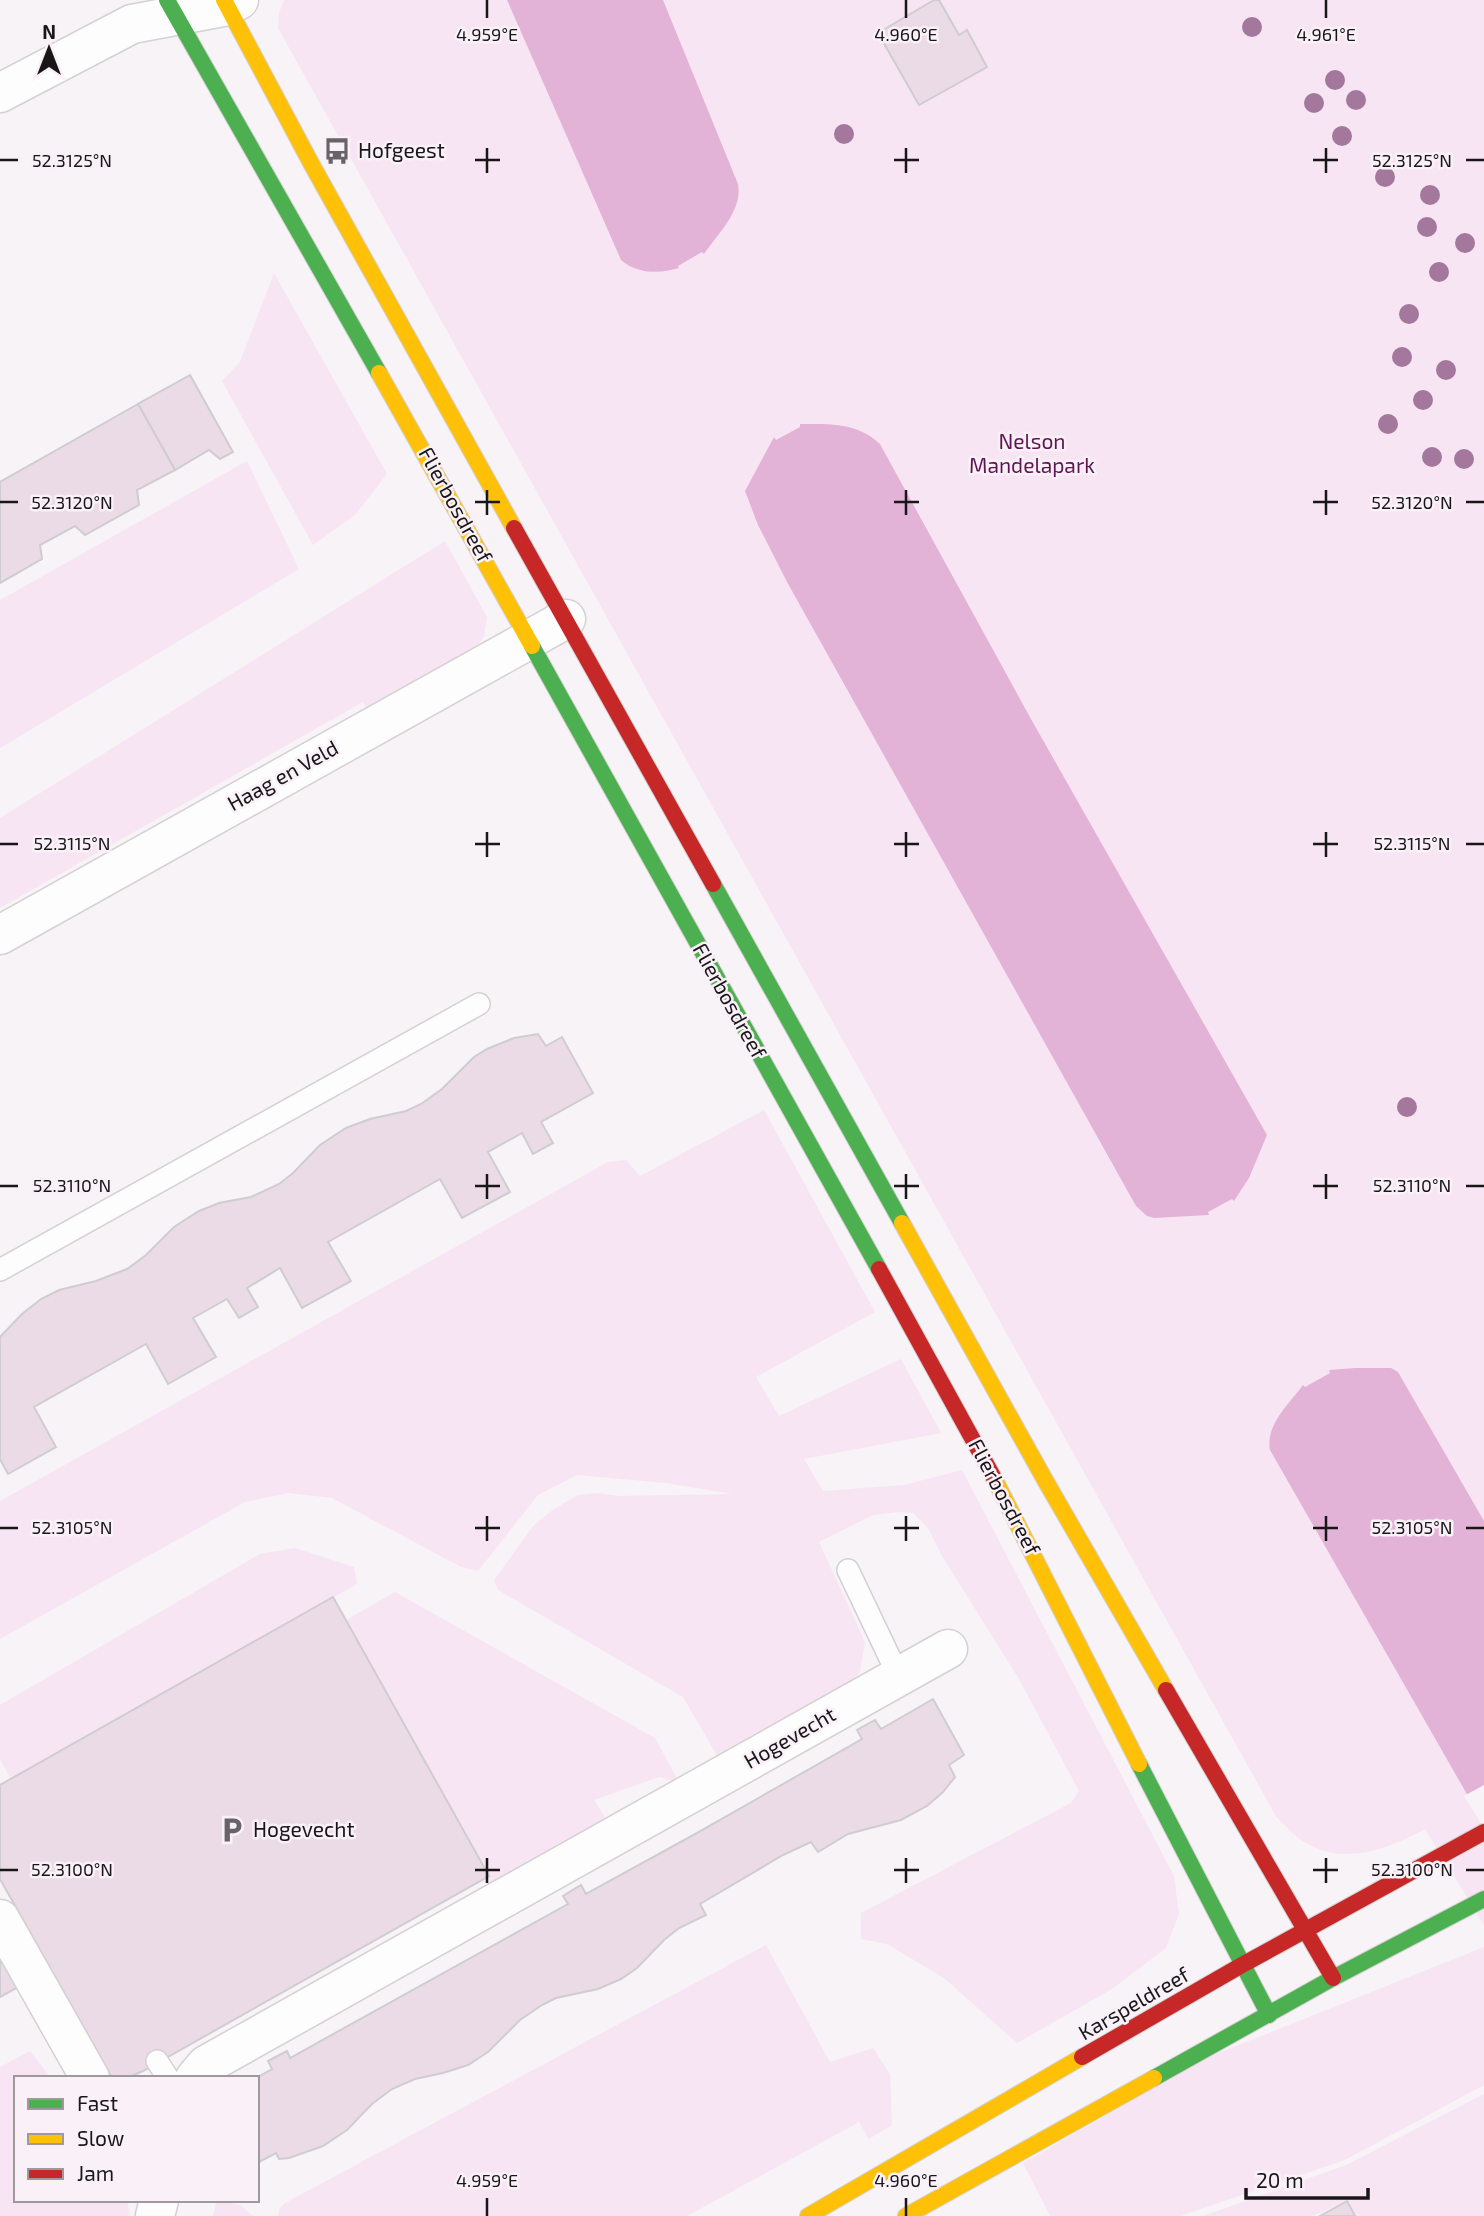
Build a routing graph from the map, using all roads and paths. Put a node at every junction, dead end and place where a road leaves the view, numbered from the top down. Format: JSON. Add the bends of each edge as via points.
{"nodes":[{"id":1,"x":230,"y":2,"type":"edge"},
{"id":2,"x":172,"y":8,"type":"edge"},
{"id":3,"x":0,"y":93,"type":"edge"},
{"id":4,"x":566,"y":619,"type":"junction"},
{"id":5,"x":528,"y":639,"type":"junction"},
{"id":6,"x":0,"y":935,"type":"edge"},
{"id":7,"x":479,"y":1004,"type":"dead end"},
{"id":8,"x":0,"y":1270,"type":"edge"},
{"id":9,"x":848,"y":1570,"type":"dead end"},
{"id":10,"x":948,"y":1649,"type":"dead end"},
{"id":11,"x":898,"y":1675,"type":"junction"},
{"id":12,"x":1484,"y":1832,"type":"edge"},
{"id":13,"x":1484,"y":1899,"type":"edge"},
{"id":14,"x":0,"y":1919,"type":"edge"},
{"id":15,"x":1307,"y":1930,"type":"junction"},
{"id":16,"x":1242,"y":1965,"type":"junction"},
{"id":17,"x":1333,"y":1978,"type":"junction"},
{"id":18,"x":1269,"y":2015,"type":"junction"},
{"id":19,"x":89,"y":2076,"type":"edge"},
{"id":20,"x":197,"y":2076,"type":"edge"},
{"id":21,"x":808,"y":2216,"type":"edge"},
{"id":22,"x":906,"y":2216,"type":"edge"}],
"edges":[{"from":1,"to":2,"type":"street"},
{"from":1,"to":4,"type":"street","name":"Flierbosdreef","via":[[313,164]]},
{"from":2,"to":3,"type":"street"},
{"from":2,"to":5,"type":"street","name":"Flierbosdreef"},
{"from":4,"to":5,"type":"street","name":"Haag en Veld"},
{"from":4,"to":15,"type":"street","name":"Flierbosdreef","via":[[1045,1480]]},
{"from":5,"to":6,"type":"street","name":"Haag en Veld"},
{"from":5,"to":16,"type":"street","name":"Flierbosdreef","via":[[1007,1501]]},
{"from":7,"to":8,"type":"lane"},
{"from":9,"to":11,"type":"lane"},
{"from":10,"to":11,"type":"street","name":"Hogevecht"},
{"from":11,"to":20,"type":"street","name":"Hogevecht","via":[[206,2065]]},
{"from":12,"to":15,"type":"street","name":"Karspeldreef"},
{"from":13,"to":17,"type":"street"},
{"from":14,"to":19,"type":"street"},
{"from":15,"to":16,"type":"street","name":"Karspeldreef"},
{"from":15,"to":17,"type":"street","name":"Flierbosdreef"},
{"from":16,"to":18,"type":"street","name":"Flierbosdreef"},
{"from":16,"to":21,"type":"street","name":"Karspeldreef"},
{"from":17,"to":18,"type":"street"},
{"from":18,"to":22,"type":"street"}]}
